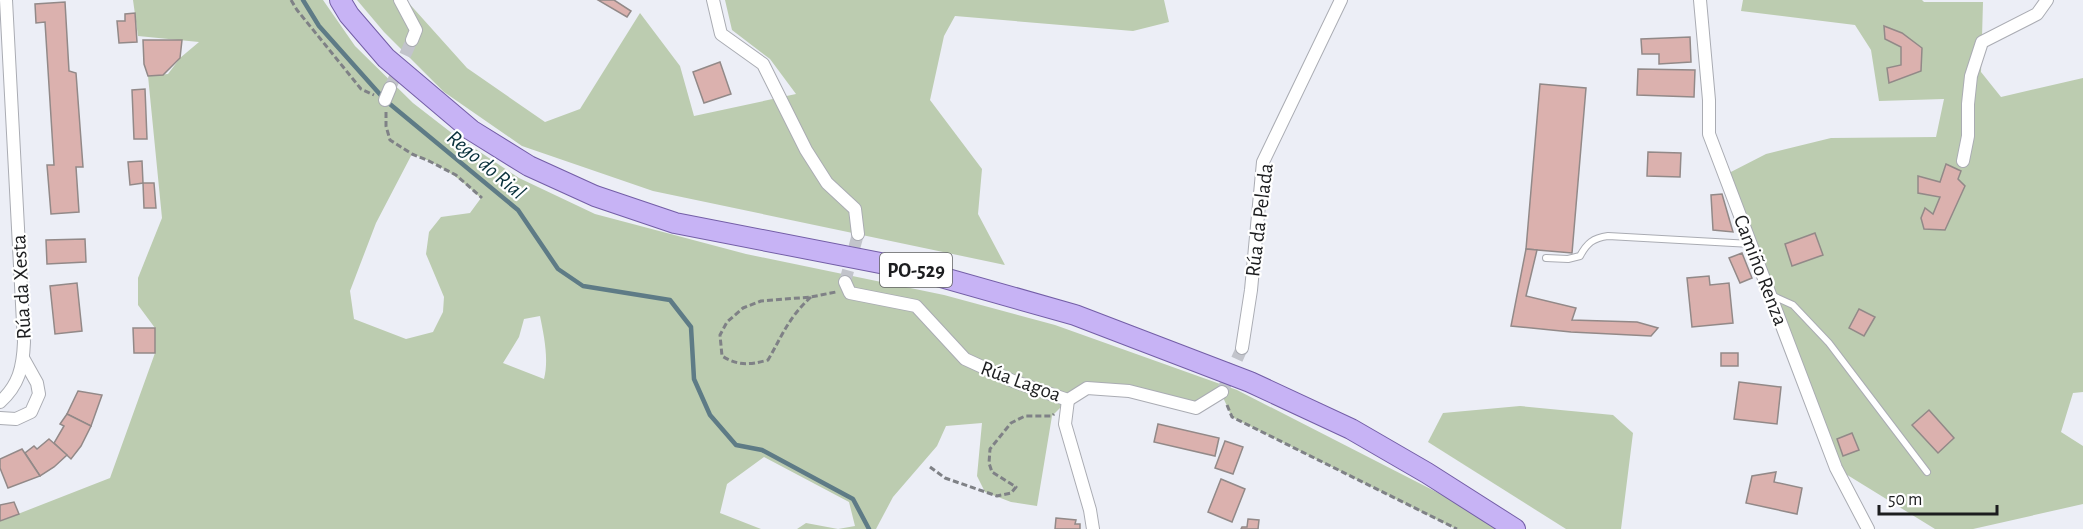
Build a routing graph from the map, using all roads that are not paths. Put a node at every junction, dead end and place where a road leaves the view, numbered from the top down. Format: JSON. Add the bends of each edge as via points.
{"nodes":[{"id":1,"x":6,"y":0,"type":"edge"},
{"id":2,"x":340,"y":0,"type":"edge"},
{"id":3,"x":400,"y":0,"type":"edge"},
{"id":4,"x":713,"y":0,"type":"edge"},
{"id":5,"x":1341,"y":0,"type":"edge"},
{"id":6,"x":1700,"y":0,"type":"edge"},
{"id":7,"x":2047,"y":0,"type":"edge"},
{"id":8,"x":412,"y":40,"type":"tunnel mouth"},
{"id":9,"x":1963,"y":161,"type":"dead end"},
{"id":10,"x":858,"y":234,"type":"tunnel mouth"},
{"id":11,"x":1751,"y":244,"type":"junction"},
{"id":12,"x":1546,"y":258,"type":"dead end"},
{"id":13,"x":847,"y":287,"type":"road end"},
{"id":14,"x":1770,"y":295,"type":"junction"},
{"id":15,"x":1242,"y":348,"type":"tunnel mouth"},
{"id":16,"x":23,"y":358,"type":"junction"},
{"id":17,"x":1222,"y":392,"type":"tunnel mouth"},
{"id":18,"x":1068,"y":400,"type":"junction"},
{"id":19,"x":0,"y":402,"type":"edge"},
{"id":20,"x":0,"y":418,"type":"edge"},
{"id":21,"x":1927,"y":472,"type":"dead end"},
{"id":22,"x":1093,"y":529,"type":"edge"},
{"id":23,"x":1515,"y":529,"type":"edge"},
{"id":24,"x":1868,"y":529,"type":"edge"}],
"edges":[{"from":1,"to":16,"type":"street","name":"Rúa da Xesta"},
{"from":2,"to":23,"type":"main road","number":"PO-529","via":[[386,58],[471,130],[529,166],[576,188],[675,223],[916,270],[1075,315],[1250,381],[1351,429]]},
{"from":3,"to":8,"type":"street","via":[[416,30]]},
{"from":4,"to":10,"type":"street","via":[[721,34],[763,64],[806,150],[827,183],[855,209]]},
{"from":5,"to":15,"type":"street","name":"Rúa da Pelada","via":[[1263,162]]},
{"from":6,"to":11,"type":"street","name":"Camiño Renza","via":[[1709,134]]},
{"from":7,"to":9,"type":"street","via":[[2037,14],[1982,42],[1971,75]]},
{"from":11,"to":12,"type":"lane","via":[[1608,236],[1595,238],[1580,256]]},
{"from":11,"to":14,"type":"street","name":"Camiño Renza"},
{"from":13,"to":18,"type":"street","name":"Rúa Lagoa","via":[[916,306],[965,359]]},
{"from":14,"to":21,"type":"lane","via":[[1793,305],[1829,343]]},
{"from":14,"to":24,"type":"street","name":"Camiño Renza","via":[[1836,468]]},
{"from":16,"to":19,"type":"street","name":"Rúa da Xesta","via":[[19,378]]},
{"from":16,"to":20,"type":"street","name":"Rúa da Xesta","via":[[39,394],[31,412],[16,418]]},
{"from":17,"to":18,"type":"street","name":"Rúa Lagoa","via":[[1196,408],[1129,391],[1087,388]]},
{"from":18,"to":22,"type":"street","via":[[1065,424]]}]}
